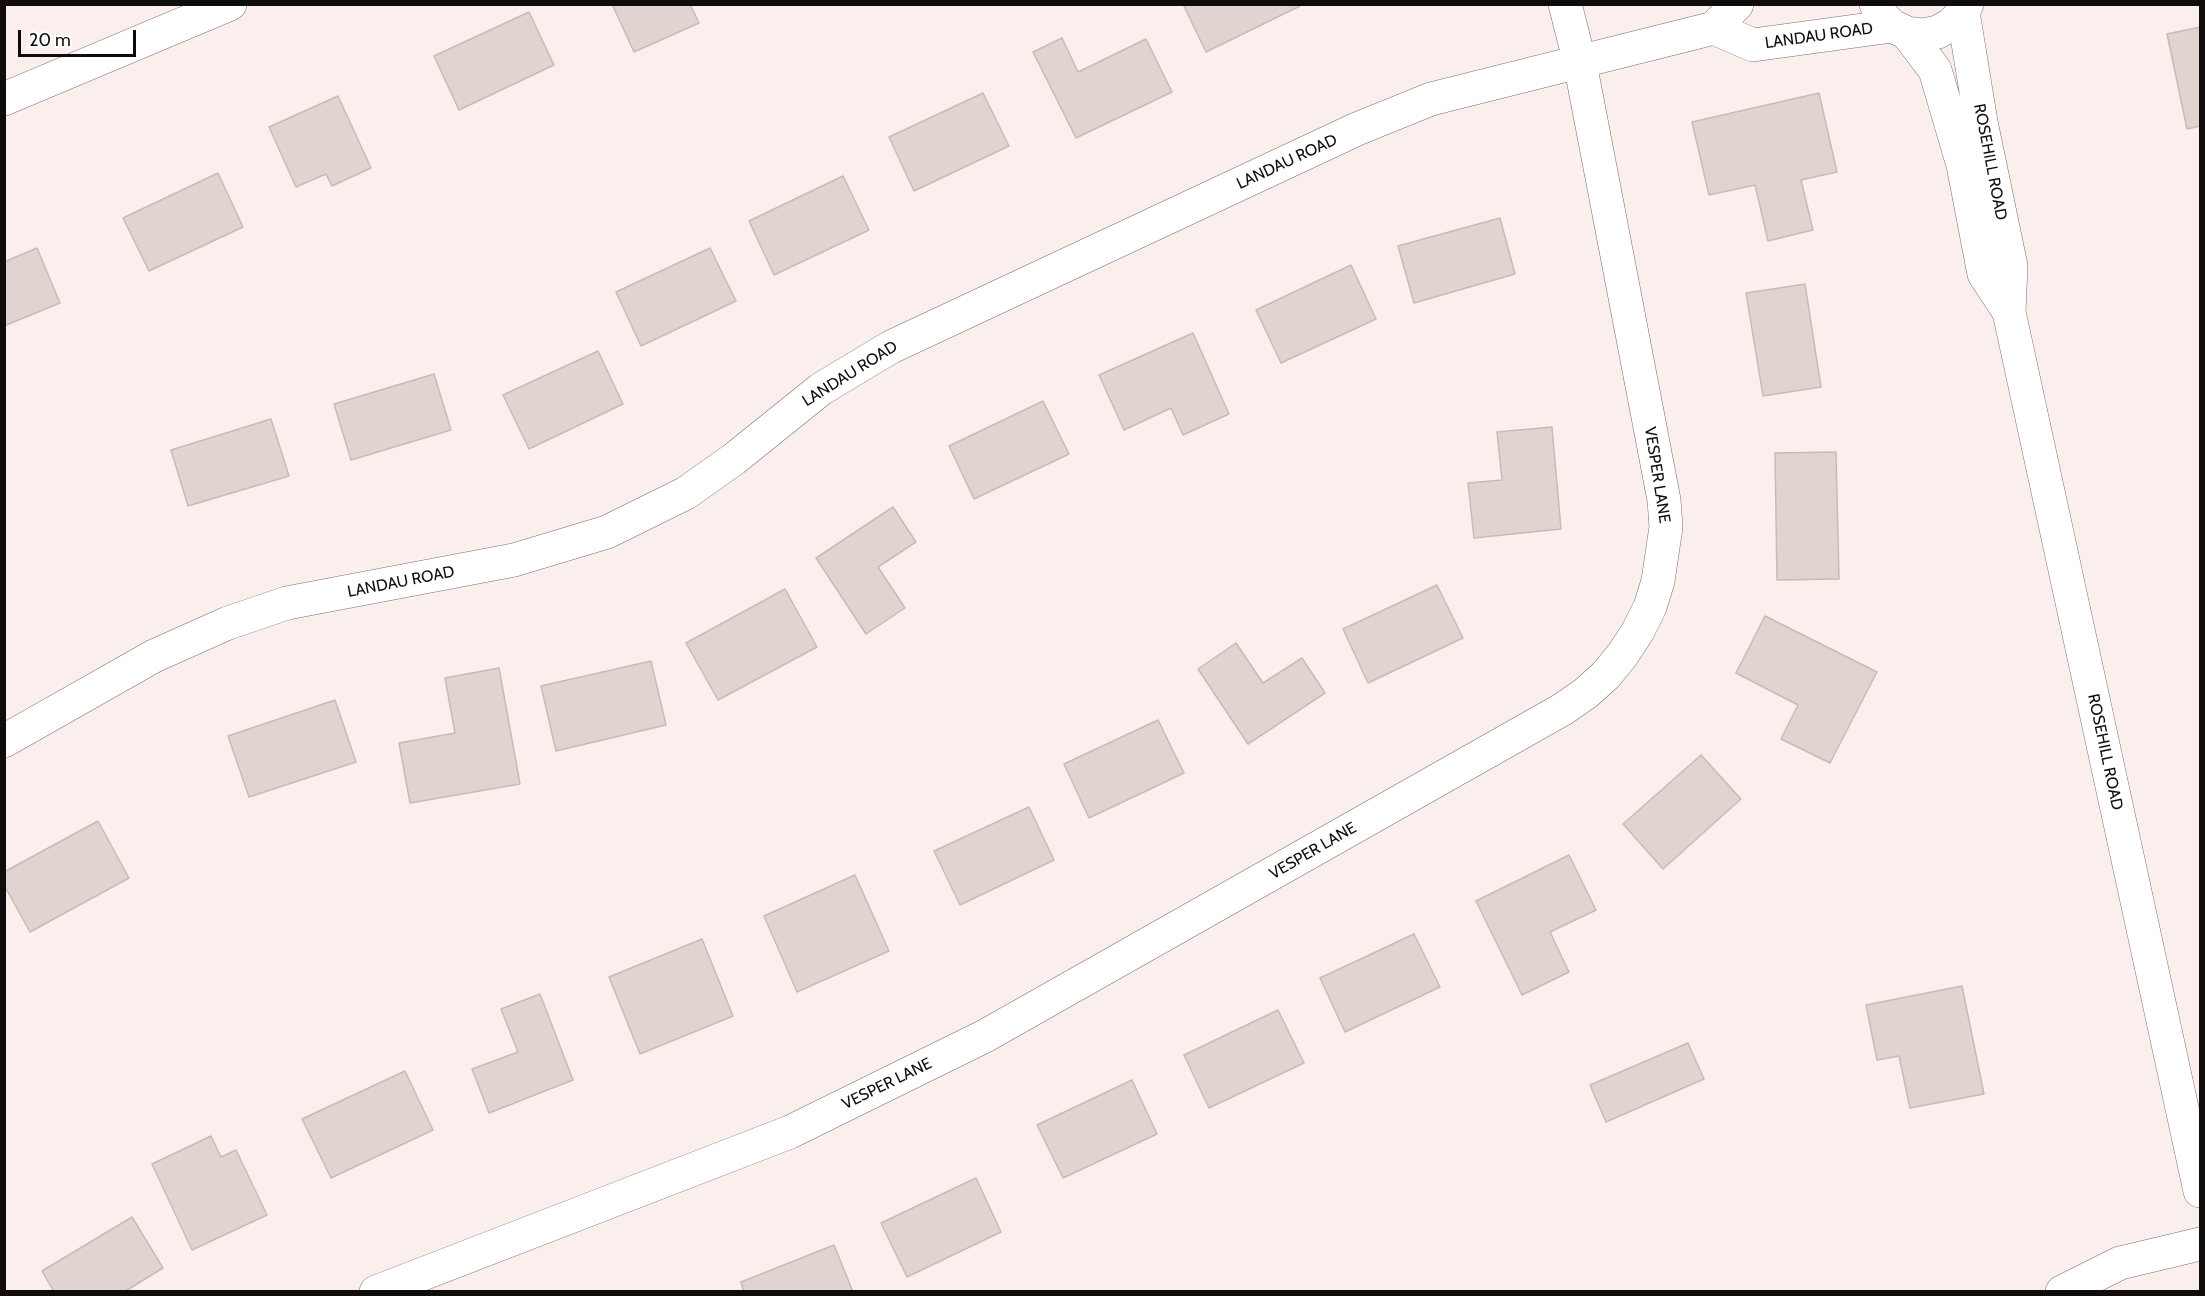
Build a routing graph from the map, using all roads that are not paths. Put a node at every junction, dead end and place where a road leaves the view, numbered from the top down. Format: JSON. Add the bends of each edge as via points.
{"nodes":[{"id":1,"x":230,"y":4,"type":"edge"},
{"id":2,"x":1565,"y":4,"type":"edge"},
{"id":3,"x":1737,"y":4,"type":"edge"},
{"id":4,"x":1965,"y":8,"type":"edge"},
{"id":5,"x":1892,"y":21,"type":"edge"},
{"id":6,"x":1714,"y":28,"type":"junction"},
{"id":7,"x":1580,"y":63,"type":"junction"},
{"id":8,"x":4,"y":99,"type":"edge"},
{"id":9,"x":2009,"y":312,"type":"junction"},
{"id":10,"x":4,"y":741,"type":"edge"},
{"id":11,"x":2200,"y":1191,"type":"edge"},
{"id":12,"x":2200,"y":1245,"type":"edge"},
{"id":13,"x":376,"y":1292,"type":"edge"},
{"id":14,"x":2062,"y":1292,"type":"edge"}],
"edges":[{"from":1,"to":8,"type":"street"},
{"from":2,"to":7,"type":"street","name":"VESPER LANE"},
{"from":3,"to":6,"type":"street"},
{"from":4,"to":5,"type":"street","name":"LANDAU ROAD","via":[[1952,24],[1923,35]]},
{"from":4,"to":9,"type":"street","name":"ROSEHILL ROAD","via":[[1981,122],[2011,266]]},
{"from":5,"to":6,"type":"street","name":"LANDAU ROAD","via":[[1753,45]]},
{"from":5,"to":9,"type":"street","name":"ROSEHILL ROAD","via":[[1935,70],[1963,165],[1984,274]]},
{"from":6,"to":7,"type":"street","name":"LANDAU ROAD"},
{"from":7,"to":10,"type":"street","name":"LANDAU ROAD","via":[[1431,99],[1368,124],[891,347],[821,389],[686,493],[607,532],[514,560],[287,603],[154,656]]},
{"from":7,"to":13,"type":"street","name":"VESPER LANE","via":[[1666,527],[1650,606],[1638,631],[1606,675],[1563,709],[985,1036],[790,1132]]},
{"from":9,"to":11,"type":"street","name":"ROSEHILL ROAD"},
{"from":12,"to":14,"type":"street","via":[[2120,1263]]}]}
